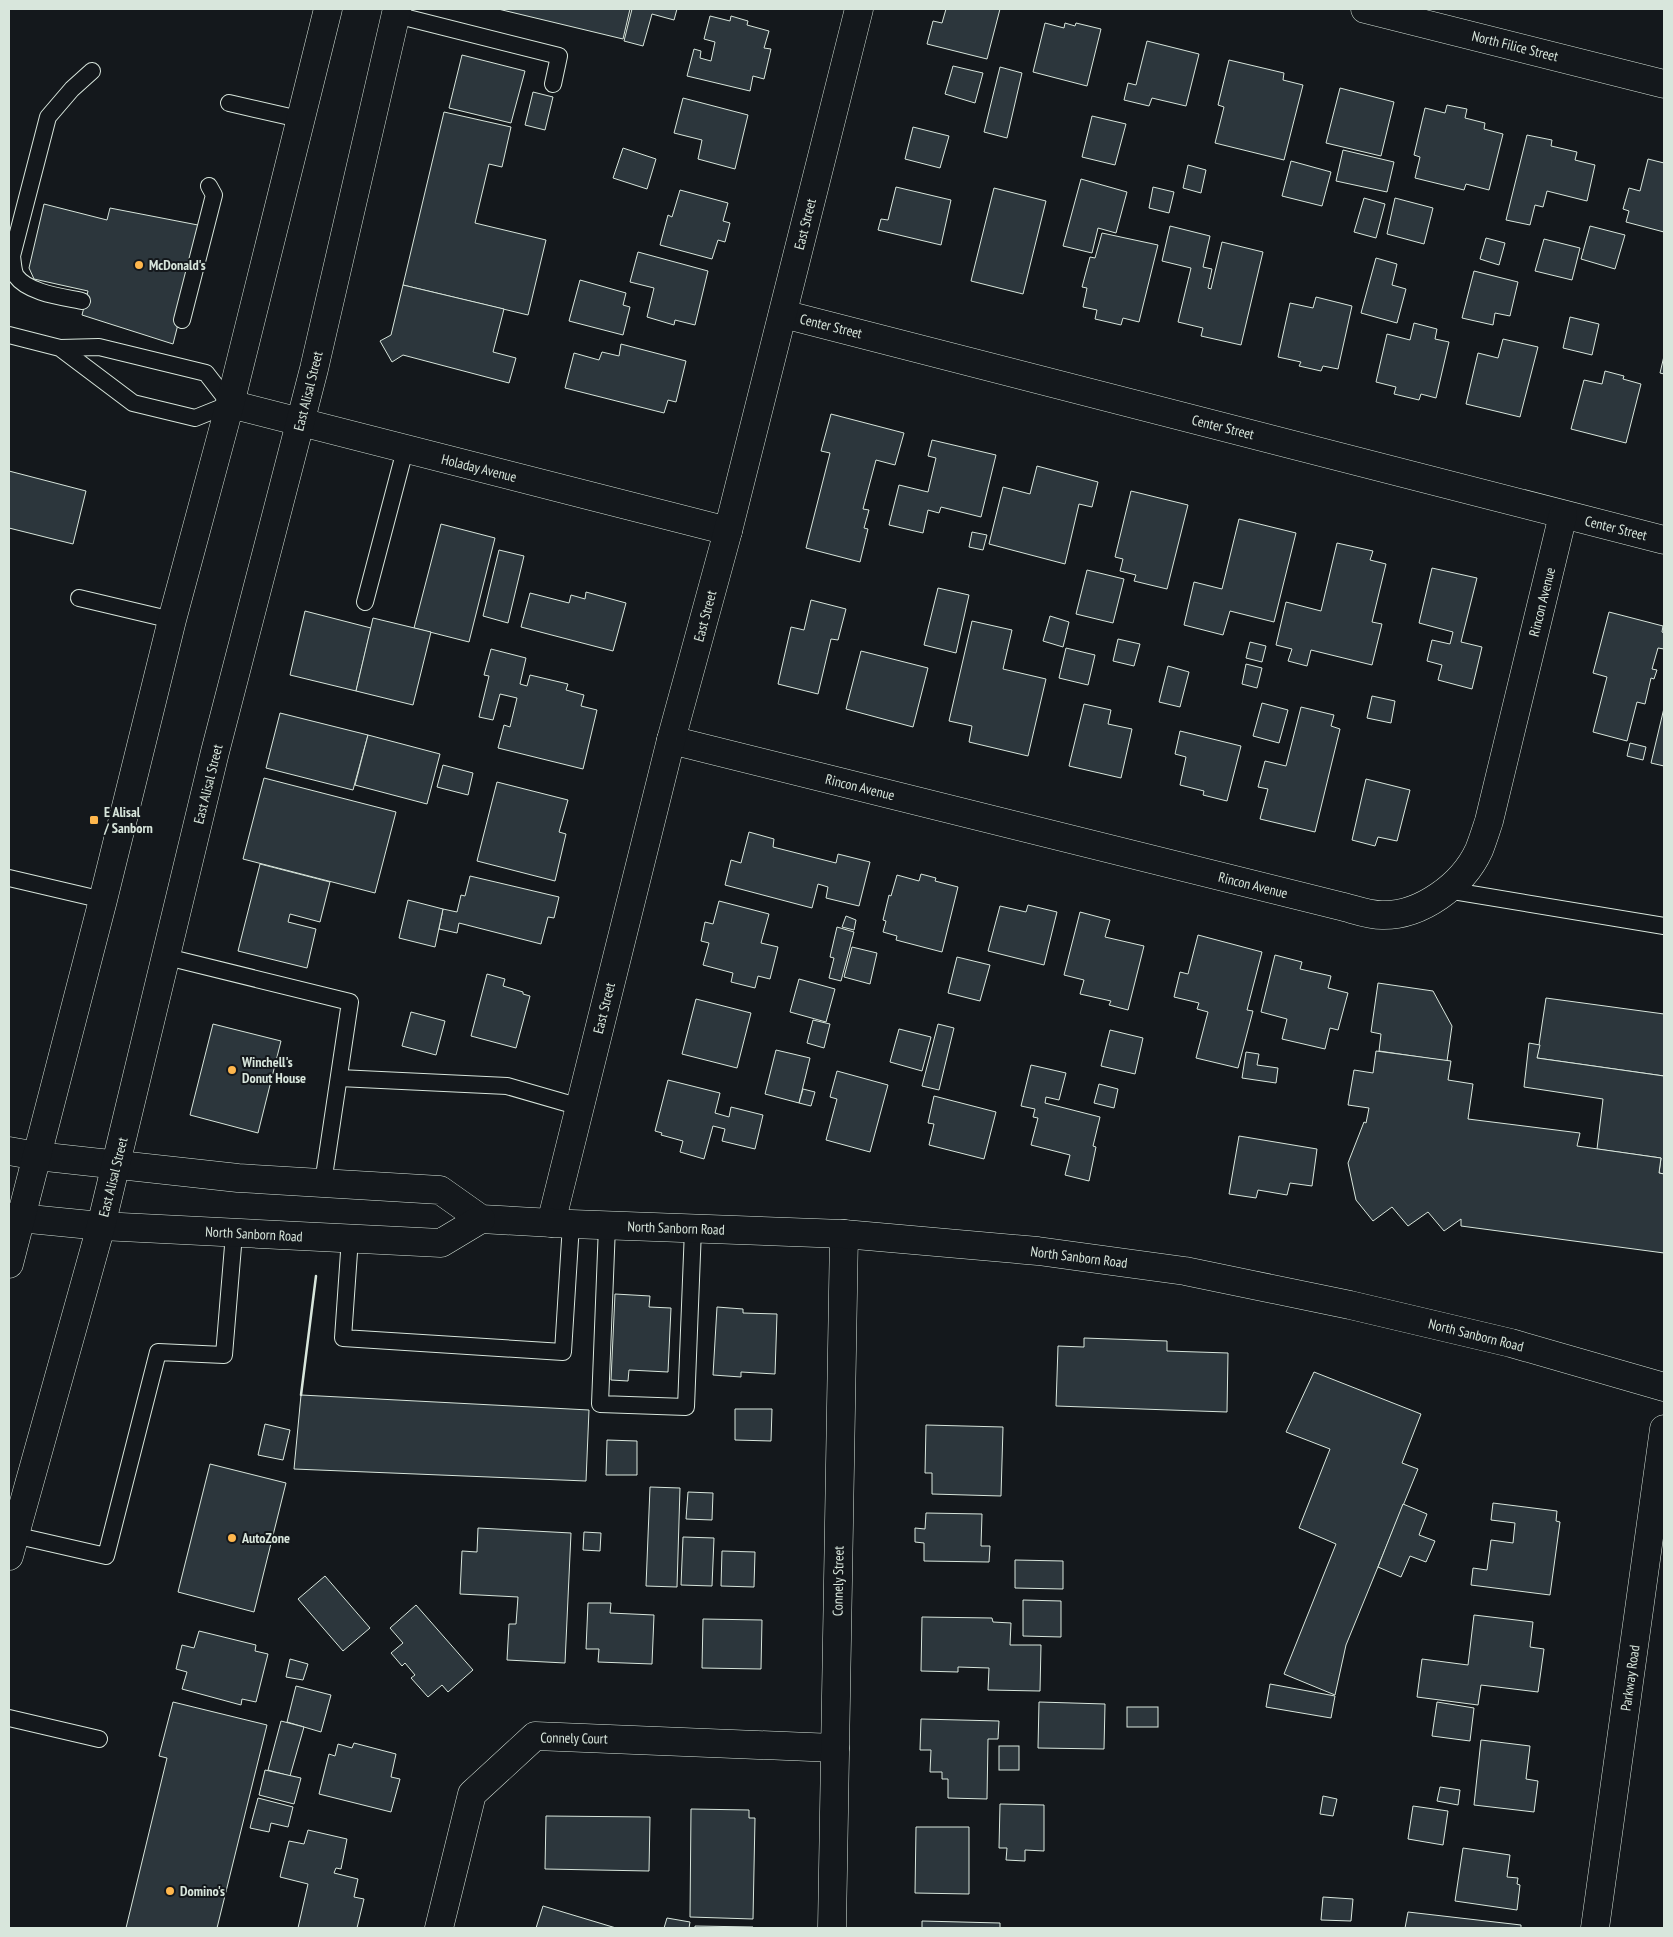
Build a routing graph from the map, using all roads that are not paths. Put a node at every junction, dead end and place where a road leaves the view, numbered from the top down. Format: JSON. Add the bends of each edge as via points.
{"nodes":[{"id":1,"x":328,"y":9,"type":"edge"},
{"id":2,"x":859,"y":9,"type":"edge"},
{"id":3,"x":1365,"y":9,"type":"edge"},
{"id":4,"x":396,"y":12,"type":"edge"},
{"id":5,"x":92,"y":70,"type":"dead end"},
{"id":6,"x":553,"y":84,"type":"dead end"},
{"id":7,"x":1664,"y":84,"type":"edge"},
{"id":8,"x":228,"y":103,"type":"dead end"},
{"id":9,"x":299,"y":119,"type":"junction"},
{"id":10,"x":209,"y":186,"type":"dead end"},
{"id":11,"x":82,"y":301,"type":"dead end"},
{"id":12,"x":783,"y":314,"type":"junction"},
{"id":13,"x":182,"y":320,"type":"dead end"},
{"id":14,"x":9,"y":335,"type":"edge"},
{"id":15,"x":60,"y":348,"type":"junction"},
{"id":16,"x":230,"y":404,"type":"junction"},
{"id":17,"x":300,"y":422,"type":"junction"},
{"id":18,"x":405,"y":450,"type":"junction"},
{"id":19,"x":1563,"y":515,"type":"junction"},
{"id":20,"x":728,"y":532,"type":"junction"},
{"id":21,"x":1664,"y":540,"type":"edge"},
{"id":22,"x":79,"y":598,"type":"dead end"},
{"id":23,"x":365,"y":602,"type":"dead end"},
{"id":24,"x":172,"y":620,"type":"junction"},
{"id":25,"x":671,"y":740,"type":"junction"},
{"id":26,"x":9,"y":878,"type":"edge"},
{"id":27,"x":1447,"y":890,"type":"junction"},
{"id":28,"x":102,"y":900,"type":"junction"},
{"id":29,"x":1664,"y":926,"type":"edge"},
{"id":30,"x":167,"y":957,"type":"junction"},
{"id":31,"x":339,"y":1078,"type":"junction"},
{"id":32,"x":580,"y":1107,"type":"junction"},
{"id":33,"x":9,"y":1151,"type":"edge"},
{"id":34,"x":38,"y":1156,"type":"junction"},
{"id":35,"x":116,"y":1164,"type":"junction"},
{"id":36,"x":323,"y":1183,"type":"junction"},
{"id":37,"x":15,"y":1218,"type":"edge"},
{"id":38,"x":481,"y":1219,"type":"junction"},
{"id":39,"x":561,"y":1224,"type":"junction"},
{"id":40,"x":101,"y":1226,"type":"junction"},
{"id":41,"x":607,"y":1226,"type":"junction"},
{"id":42,"x":693,"y":1229,"type":"junction"},
{"id":43,"x":234,"y":1234,"type":"junction"},
{"id":44,"x":844,"y":1234,"type":"junction"},
{"id":45,"x":350,"y":1238,"type":"junction"},
{"id":46,"x":9,"y":1264,"type":"edge"},
{"id":47,"x":1664,"y":1387,"type":"edge"},
{"id":48,"x":1664,"y":1429,"type":"edge"},
{"id":49,"x":11,"y":1545,"type":"edge"},
{"id":50,"x":9,"y":1718,"type":"edge"},
{"id":51,"x":99,"y":1739,"type":"dead end"},
{"id":52,"x":835,"y":1748,"type":"junction"},
{"id":53,"x":439,"y":1928,"type":"edge"},
{"id":54,"x":832,"y":1928,"type":"edge"},
{"id":55,"x":1595,"y":1928,"type":"edge"}],
"edges":[{"from":1,"to":9,"type":"street"},
{"from":2,"to":12,"type":"street","name":"East Street"},
{"from":3,"to":7,"type":"street","name":"North Filice Street"},
{"from":4,"to":6,"type":"lane","via":[[560,56]]},
{"from":4,"to":17,"type":"street","name":"East Alisal Street"},
{"from":5,"to":11,"type":"lane","via":[[48,117],[12,256],[16,275],[30,287],[46,294]]},
{"from":8,"to":9,"type":"lane"},
{"from":9,"to":16,"type":"street"},
{"from":10,"to":13,"type":"lane","via":[[214,195]]},
{"from":12,"to":19,"type":"street","name":"Center Street"},
{"from":12,"to":20,"type":"street","name":"East Street"},
{"from":14,"to":15,"type":"lane"},
{"from":15,"to":16,"type":"lane","via":[[99,347],[206,372]]},
{"from":15,"to":16,"type":"lane","via":[[133,403],[195,418]]},
{"from":16,"to":17,"type":"street","name":"Holaday Avenue"},
{"from":16,"to":24,"type":"street"},
{"from":17,"to":18,"type":"street","name":"Holaday Avenue"},
{"from":17,"to":30,"type":"street","name":"East Alisal Street"},
{"from":18,"to":20,"type":"street","name":"Holaday Avenue"},
{"from":18,"to":23,"type":"lane"},
{"from":19,"to":21,"type":"street","name":"Center Street"},
{"from":19,"to":27,"type":"street","name":"Rincon Avenue","via":[[1489,821],[1479,850],[1466,871]]},
{"from":20,"to":25,"type":"street","name":"East Street"},
{"from":22,"to":24,"type":"lane"},
{"from":24,"to":28,"type":"street"},
{"from":25,"to":27,"type":"street","name":"Rincon Avenue","via":[[1381,915],[1404,912]]},
{"from":25,"to":32,"type":"street","name":"East Street"},
{"from":26,"to":28,"type":"lane"},
{"from":27,"to":29,"type":"lane"},
{"from":28,"to":34,"type":"street"},
{"from":30,"to":31,"type":"lane","via":[[350,1002]]},
{"from":30,"to":35,"type":"street","name":"East Alisal Street"},
{"from":31,"to":32,"type":"lane","via":[[506,1086]]},
{"from":31,"to":36,"type":"lane"},
{"from":32,"to":39,"type":"street","name":"East Street"},
{"from":33,"to":34,"type":"street"},
{"from":34,"to":35,"type":"street"},
{"from":34,"to":37,"type":"street"},
{"from":35,"to":36,"type":"street","via":[[238,1178]]},
{"from":35,"to":40,"type":"street","name":"East Alisal Street"},
{"from":36,"to":38,"type":"street","via":[[440,1190]]},
{"from":37,"to":40,"type":"street","name":"North Sanborn Road"},
{"from":37,"to":46,"type":"street"},
{"from":38,"to":39,"type":"street","name":"North Sanborn Road"},
{"from":38,"to":45,"type":"street","name":"North Sanborn Road","via":[[440,1243]]},
{"from":39,"to":41,"type":"street","name":"North Sanborn Road"},
{"from":39,"to":45,"type":"lane","via":[[563,1352],[344,1338]]},
{"from":40,"to":43,"type":"street","name":"North Sanborn Road"},
{"from":40,"to":49,"type":"street","name":"East Alisal Street"},
{"from":41,"to":42,"type":"street","name":"North Sanborn Road"},
{"from":41,"to":42,"type":"lane","via":[[600,1404],[686,1408]]},
{"from":42,"to":44,"type":"street","name":"North Sanborn Road"},
{"from":43,"to":45,"type":"street","name":"North Sanborn Road"},
{"from":43,"to":49,"type":"lane","via":[[224,1355],[158,1352],[106,1556]]},
{"from":44,"to":47,"type":"street","name":"North Sanborn Road","via":[[1038,1252],[1185,1271],[1511,1343]]},
{"from":44,"to":52,"type":"street","name":"Connely Street"},
{"from":48,"to":55,"type":"street","name":"Parkway Road"},
{"from":50,"to":51,"type":"lane"},
{"from":52,"to":53,"type":"street","name":"Connely Court","via":[[535,1736],[472,1794]]},
{"from":52,"to":54,"type":"street","name":"Connely Street"}]}
